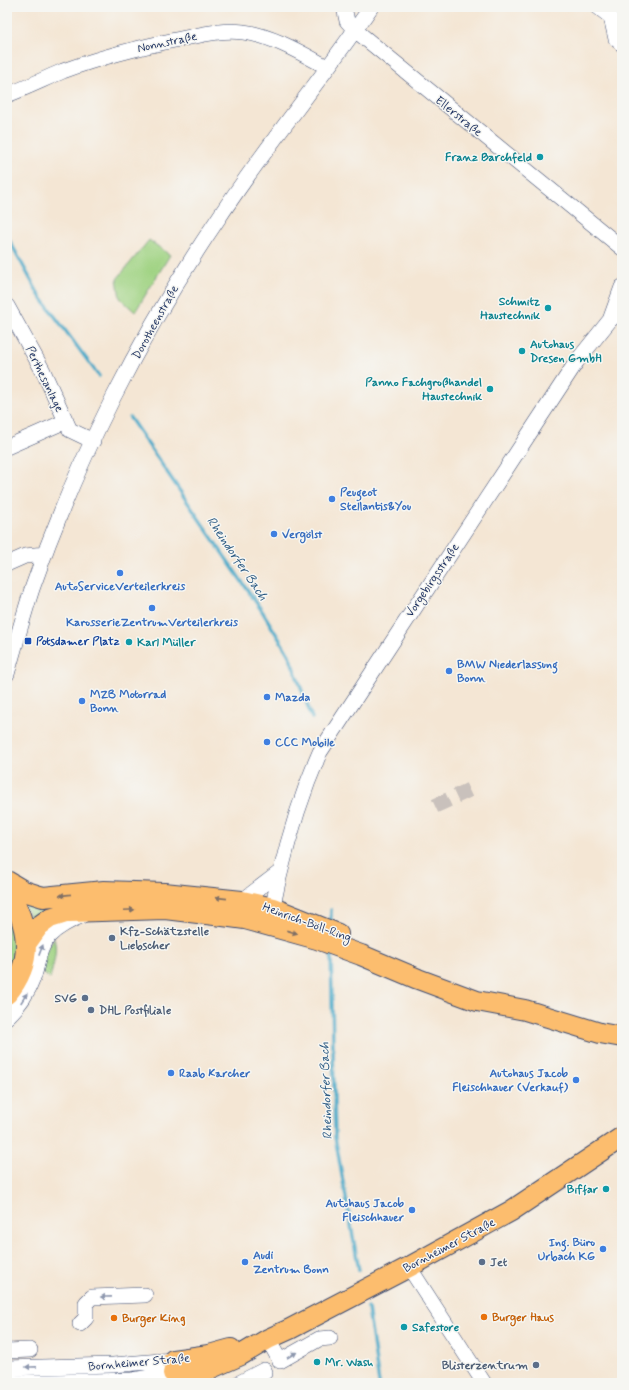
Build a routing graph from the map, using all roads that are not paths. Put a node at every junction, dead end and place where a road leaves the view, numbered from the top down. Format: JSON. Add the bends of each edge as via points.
{"nodes":[{"id":1,"x":344,"y":7,"type":"edge"},
{"id":2,"x":371,"y":7,"type":"edge"},
{"id":3,"x":598,"y":7,"type":"edge"},
{"id":4,"x":355,"y":30,"type":"junction"},
{"id":5,"x":622,"y":44,"type":"edge"},
{"id":6,"x":327,"y":67,"type":"junction"},
{"id":7,"x":7,"y":95,"type":"edge"},
{"id":8,"x":621,"y":249,"type":"edge"},
{"id":9,"x":622,"y":287,"type":"edge"},
{"id":10,"x":7,"y":306,"type":"edge"},
{"id":11,"x":622,"y":310,"type":"edge"},
{"id":12,"x":610,"y":320,"type":"junction"},
{"id":13,"x":66,"y":421,"type":"junction"},
{"id":14,"x":93,"y":441,"type":"junction"},
{"id":15,"x":7,"y":447,"type":"edge"},
{"id":16,"x":45,"y":554,"type":"junction"},
{"id":17,"x":7,"y":564,"type":"edge"},
{"id":18,"x":7,"y":674,"type":"edge"},
{"id":19,"x":280,"y":872,"type":"junction"},
{"id":20,"x":7,"y":882,"type":"edge"},
{"id":21,"x":7,"y":887,"type":"edge"},
{"id":22,"x":242,"y":901,"type":"junction"},
{"id":23,"x":90,"y":912,"type":"junction"},
{"id":24,"x":270,"y":917,"type":"junction"},
{"id":25,"x":28,"y":961,"type":"junction"},
{"id":26,"x":7,"y":994,"type":"edge"},
{"id":27,"x":7,"y":1017,"type":"edge"},
{"id":28,"x":622,"y":1037,"type":"edge"},
{"id":29,"x":622,"y":1137,"type":"edge"},
{"id":30,"x":409,"y":1267,"type":"junction"},
{"id":31,"x":145,"y":1295,"type":"dead end"},
{"id":32,"x":80,"y":1324,"type":"dead end"},
{"id":33,"x":330,"y":1338,"type":"dead end"},
{"id":34,"x":268,"y":1339,"type":"junction"},
{"id":35,"x":7,"y":1350,"type":"edge"},
{"id":36,"x":30,"y":1350,"type":"dead end"},
{"id":37,"x":7,"y":1368,"type":"edge"},
{"id":38,"x":207,"y":1370,"type":"junction"},
{"id":39,"x":173,"y":1372,"type":"edge"},
{"id":40,"x":265,"y":1372,"type":"dead end"},
{"id":41,"x":140,"y":1381,"type":"edge"},
{"id":42,"x":7,"y":1383,"type":"edge"},
{"id":43,"x":190,"y":1383,"type":"edge"},
{"id":44,"x":239,"y":1383,"type":"edge"},
{"id":45,"x":484,"y":1383,"type":"edge"}],
"edges":[{"from":1,"to":4,"type":"street","name":"Ellerstraße","via":[[344,15]]},
{"from":2,"to":4,"type":"street","name":"Dorotheenstraße"},
{"from":3,"to":5,"type":"street","via":[[611,17],[616,39]]},
{"from":4,"to":6,"type":"street","name":"Dorotheenstraße"},
{"from":4,"to":8,"type":"street","name":"Ellerstraße"},
{"from":6,"to":7,"type":"street","name":"Nonnstraße","via":[[258,35],[230,31],[125,51],[62,72]]},
{"from":6,"to":14,"type":"street","name":"Dorotheenstraße","via":[[197,251],[141,346]]},
{"from":9,"to":12,"type":"street"},
{"from":10,"to":13,"type":"street","name":"Perthesanlage","via":[[43,371]]},
{"from":11,"to":12,"type":"street","name":"Vorgebirgsstraße"},
{"from":12,"to":19,"type":"street","name":"Vorgebirgsstraße","via":[[577,361],[328,738],[307,782]]},
{"from":13,"to":14,"type":"street","name":"Perthesanlage","via":[[70,430]]},
{"from":13,"to":15,"type":"street"},
{"from":14,"to":16,"type":"street","name":"Dorotheenstraße"},
{"from":16,"to":17,"type":"street","via":[[25,556]]},
{"from":16,"to":18,"type":"street","name":"Dorotheenstraße"},
{"from":19,"to":22,"type":"street"},
{"from":19,"to":24,"type":"street","name":"Vorgebirgsstraße"},
{"from":22,"to":20,"type":"main road","name":"Heinrich-Böll-Ring","one_way":true,"via":[[104,890],[43,897]]},
{"from":21,"to":25,"type":"main road","via":[[24,923]]},
{"from":22,"to":24,"type":"main road","name":"Heinrich-Böll-Ring"},
{"from":23,"to":24,"type":"main road","name":"Heinrich-Böll-Ring","one_way":true,"via":[[165,909],[238,918]]},
{"from":25,"to":23,"type":"street","one_way":true,"via":[[56,930],[72,919]]},
{"from":23,"to":25,"type":"main road","name":"Heinrich-Böll-Ring","via":[[69,912],[50,918],[39,926]]},
{"from":24,"to":28,"type":"main road","name":"Heinrich-Böll-Ring","via":[[361,949],[418,979],[477,1001],[525,1010],[600,1033]]},
{"from":25,"to":26,"type":"main road"},
{"from":27,"to":25,"type":"street","one_way":true,"via":[[28,992]]},
{"from":29,"to":30,"type":"main road","name":"Bornheimer Straße","via":[[512,1211]]},
{"from":30,"to":34,"type":"main road","name":"Bornheimer Straße"},
{"from":30,"to":45,"type":"street"},
{"from":31,"to":32,"type":"street","one_way":true,"via":[[92,1297],[86,1303],[86,1318]]},
{"from":34,"to":33,"type":"street","one_way":true,"via":[[280,1361],[319,1339]]},
{"from":34,"to":38,"type":"main road","name":"Bornheimer Straße","via":[[241,1355]]},
{"from":34,"to":39,"type":"main road","name":"Bornheimer Straße","via":[[209,1355]]},
{"from":35,"to":36,"type":"street"},
{"from":39,"to":37,"type":"street","name":"Bornheimer Straße","one_way":true,"via":[[113,1366]]},
{"from":38,"to":39,"type":"main road","name":"Bornheimer Straße"},
{"from":38,"to":43,"type":"main road"},
{"from":39,"to":41,"type":"street","name":"Bornheimer Straße"},
{"from":40,"to":44,"type":"street","via":[[264,1370]]},
{"from":41,"to":42,"type":"street","name":"Bornheimer Straße"}]}
